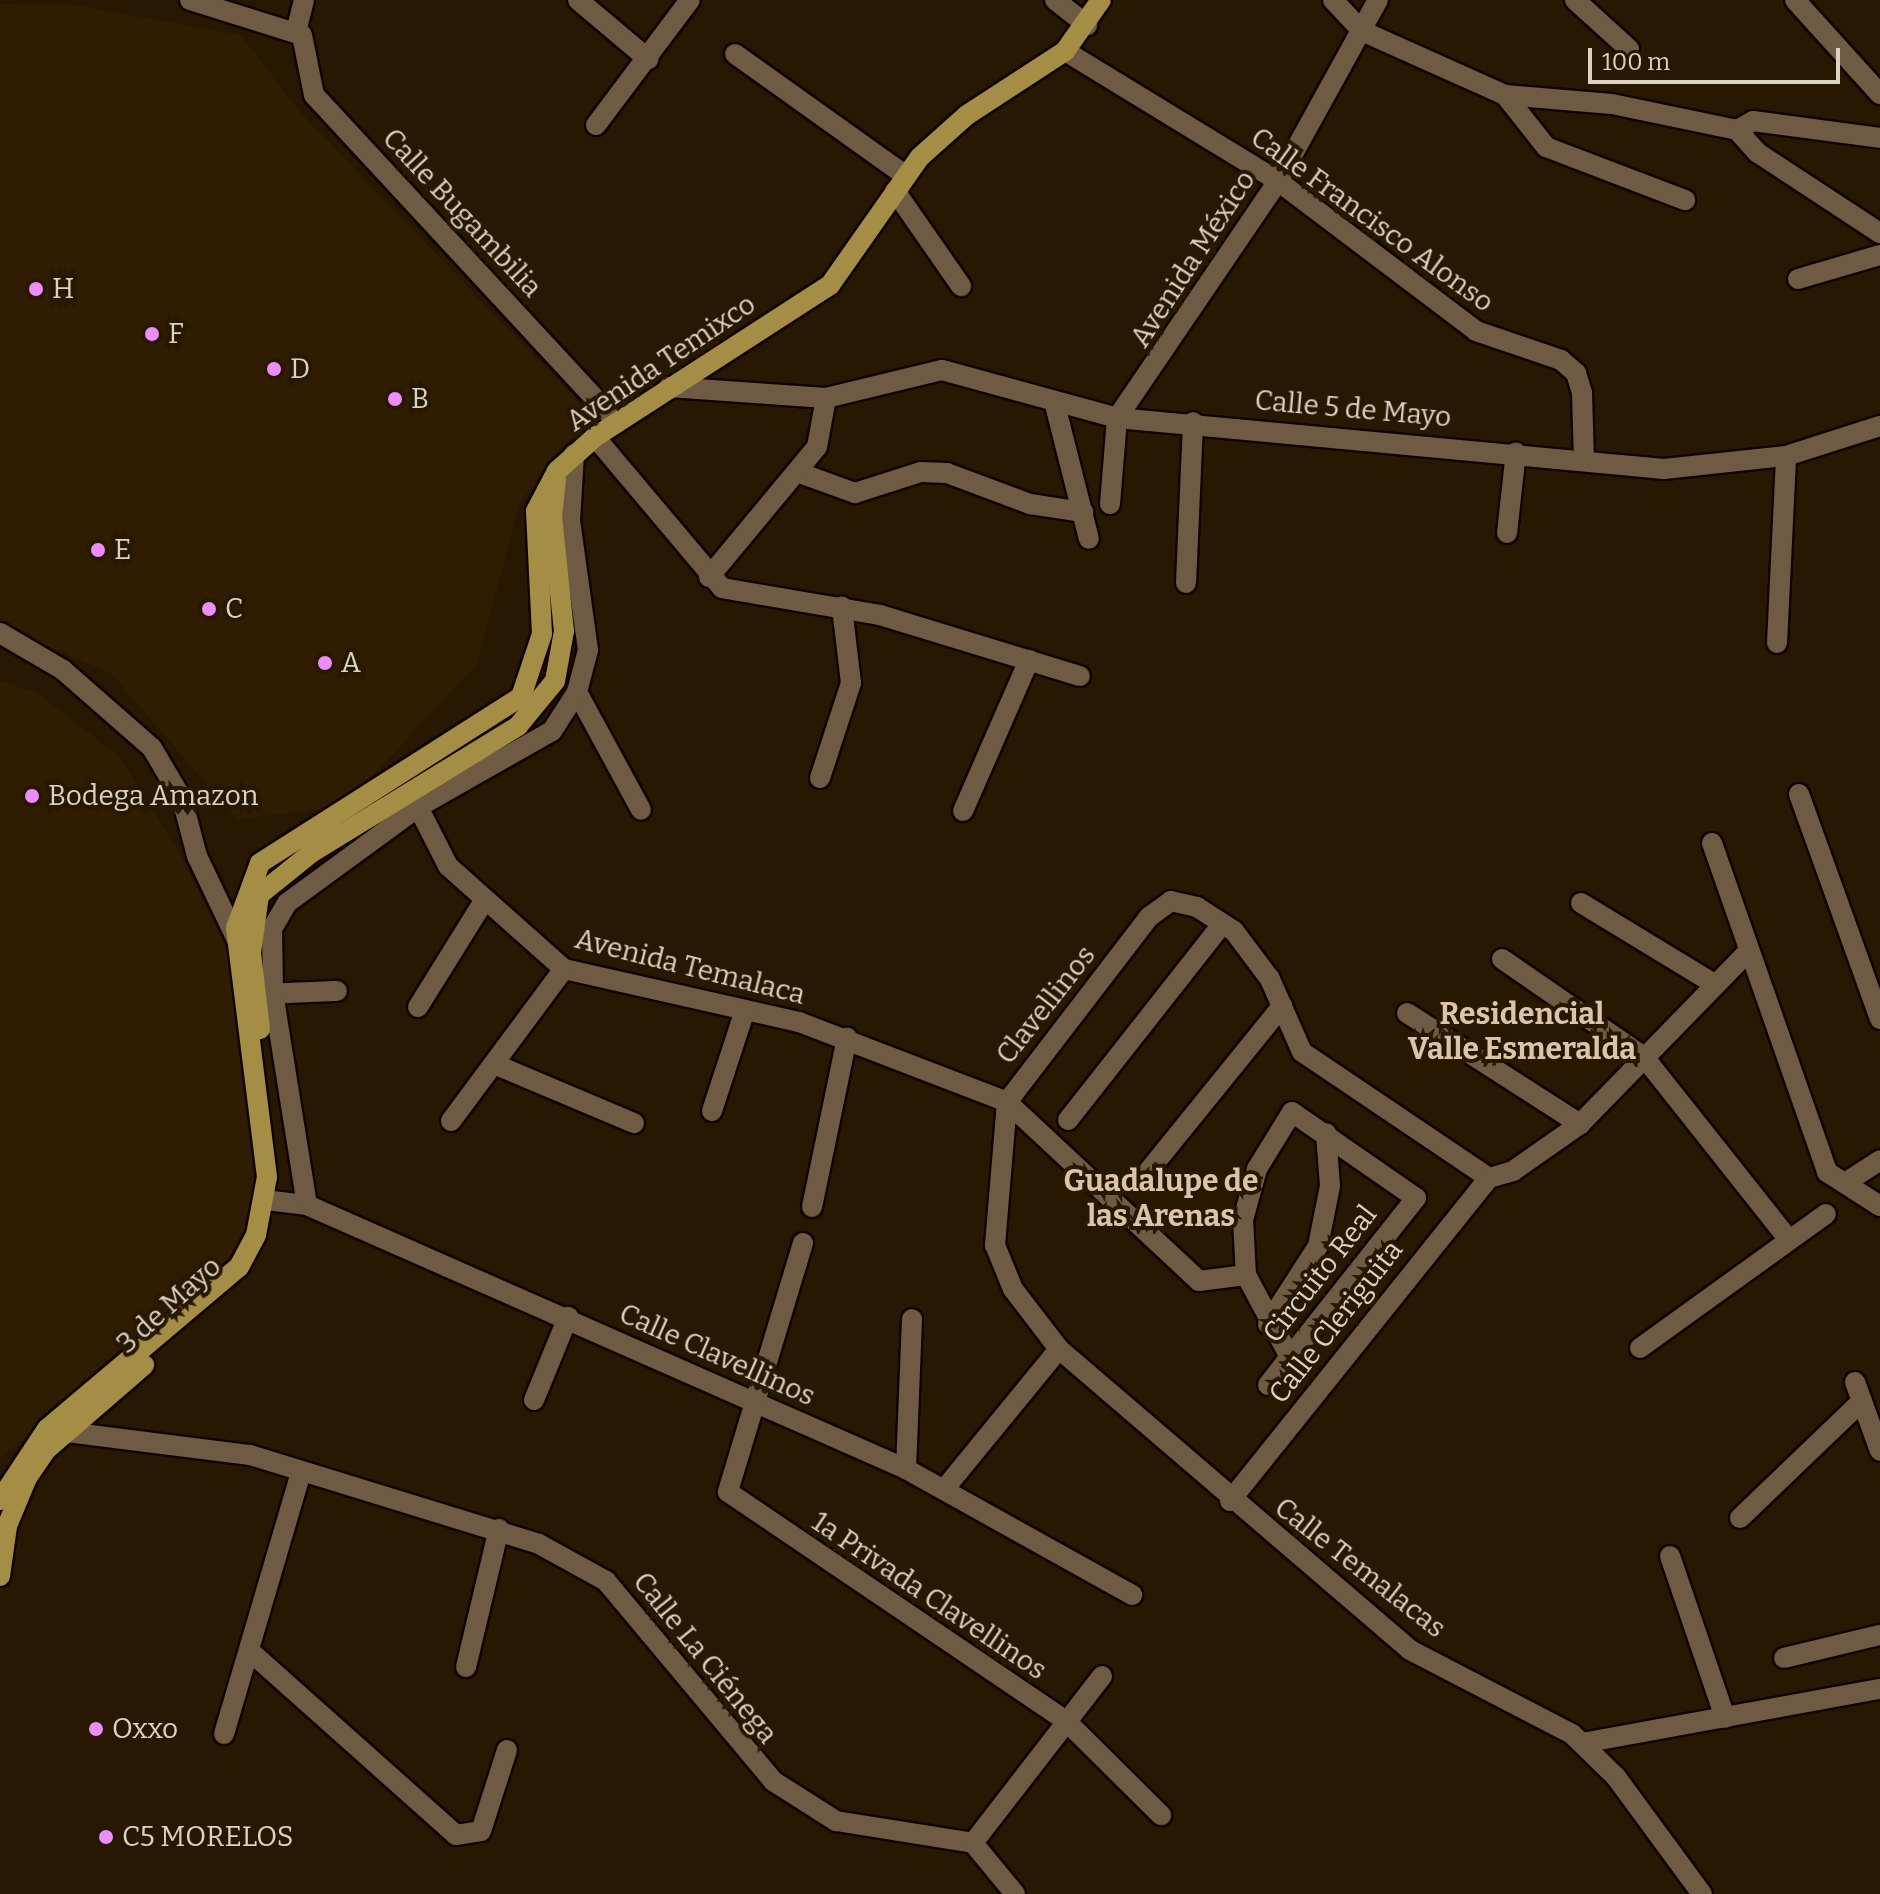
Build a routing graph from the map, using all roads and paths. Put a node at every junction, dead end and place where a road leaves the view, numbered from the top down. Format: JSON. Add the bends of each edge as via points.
{"nodes":[{"id":1,"x":190,"y":0,"type":"edge"},
{"id":2,"x":304,"y":0,"type":"edge"},
{"id":3,"x":578,"y":0,"type":"edge"},
{"id":4,"x":690,"y":0,"type":"edge"},
{"id":5,"x":1055,"y":0,"type":"edge"},
{"id":6,"x":1101,"y":0,"type":"edge"},
{"id":7,"x":1333,"y":0,"type":"edge"},
{"id":8,"x":1378,"y":0,"type":"edge"},
{"id":9,"x":1575,"y":0,"type":"edge"},
{"id":10,"x":1795,"y":0,"type":"edge"},
{"id":11,"x":1087,"y":25,"type":"junction"},
{"id":12,"x":1362,"y":31,"type":"junction"},
{"id":13,"x":296,"y":32,"type":"junction"},
{"id":14,"x":1629,"y":49,"type":"dead end"},
{"id":15,"x":1065,"y":51,"type":"junction"},
{"id":16,"x":735,"y":54,"type":"dead end"},
{"id":17,"x":648,"y":59,"type":"junction"},
{"id":18,"x":1880,"y":94,"type":"edge"},
{"id":19,"x":1505,"y":95,"type":"junction"},
{"id":20,"x":596,"y":125,"type":"dead end"},
{"id":21,"x":1737,"y":130,"type":"junction"},
{"id":22,"x":1880,"y":138,"type":"edge"},
{"id":23,"x":1278,"y":181,"type":"junction"},
{"id":24,"x":900,"y":183,"type":"junction"},
{"id":25,"x":1685,"y":200,"type":"dead end"},
{"id":26,"x":1880,"y":233,"type":"edge"},
{"id":27,"x":1880,"y":255,"type":"edge"},
{"id":28,"x":1798,"y":279,"type":"dead end"},
{"id":29,"x":961,"y":286,"type":"dead end"},
{"id":30,"x":669,"y":387,"type":"junction"},
{"id":31,"x":826,"y":398,"type":"junction"},
{"id":32,"x":1054,"y":401,"type":"junction"},
{"id":33,"x":1117,"y":418,"type":"junction"},
{"id":34,"x":617,"y":422,"type":"junction"},
{"id":35,"x":1193,"y":422,"type":"junction"},
{"id":36,"x":1880,"y":426,"type":"edge"},
{"id":37,"x":595,"y":437,"type":"junction"},
{"id":38,"x":1516,"y":452,"type":"junction"},
{"id":39,"x":574,"y":454,"type":"junction"},
{"id":40,"x":1786,"y":456,"type":"junction"},
{"id":41,"x":1584,"y":460,"type":"junction"},
{"id":42,"x":557,"y":471,"type":"junction"},
{"id":43,"x":797,"y":472,"type":"junction"},
{"id":44,"x":1110,"y":504,"type":"dead end"},
{"id":45,"x":1083,"y":512,"type":"junction"},
{"id":46,"x":1507,"y":533,"type":"dead end"},
{"id":47,"x":1089,"y":539,"type":"dead end"},
{"id":48,"x":709,"y":577,"type":"junction"},
{"id":49,"x":1186,"y":583,"type":"dead end"},
{"id":50,"x":842,"y":607,"type":"junction"},
{"id":51,"x":0,"y":633,"type":"edge"},
{"id":52,"x":1777,"y":643,"type":"dead end"},
{"id":53,"x":1029,"y":660,"type":"junction"},
{"id":54,"x":1080,"y":676,"type":"dead end"},
{"id":55,"x":577,"y":692,"type":"junction"},
{"id":56,"x":820,"y":778,"type":"dead end"},
{"id":57,"x":1799,"y":794,"type":"dead end"},
{"id":58,"x":418,"y":807,"type":"junction"},
{"id":59,"x":641,"y":810,"type":"dead end"},
{"id":60,"x":963,"y":811,"type":"dead end"},
{"id":61,"x":1712,"y":843,"type":"dead end"},
{"id":62,"x":259,"y":895,"type":"joint"},
{"id":63,"x":484,"y":901,"type":"junction"},
{"id":64,"x":1581,"y":903,"type":"dead end"},
{"id":65,"x":1222,"y":924,"type":"junction"},
{"id":66,"x":252,"y":951,"type":"junction"},
{"id":67,"x":1748,"y":952,"type":"junction"},
{"id":68,"x":1502,"y":959,"type":"dead end"},
{"id":69,"x":564,"y":969,"type":"junction"},
{"id":70,"x":1714,"y":984,"type":"junction"},
{"id":71,"x":337,"y":991,"type":"dead end"},
{"id":72,"x":264,"y":993,"type":"junction"},
{"id":73,"x":1282,"y":1006,"type":"junction"},
{"id":74,"x":418,"y":1007,"type":"dead end"},
{"id":75,"x":745,"y":1010,"type":"junction"},
{"id":76,"x":1407,"y":1013,"type":"dead end"},
{"id":77,"x":1880,"y":1019,"type":"edge"},
{"id":78,"x":847,"y":1038,"type":"junction"},
{"id":79,"x":1644,"y":1057,"type":"junction"},
{"id":80,"x":494,"y":1064,"type":"junction"},
{"id":81,"x":1007,"y":1102,"type":"junction"},
{"id":82,"x":712,"y":1111,"type":"dead end"},
{"id":83,"x":1068,"y":1120,"type":"dead end"},
{"id":84,"x":451,"y":1121,"type":"dead end"},
{"id":85,"x":634,"y":1123,"type":"dead end"},
{"id":86,"x":1580,"y":1124,"type":"junction"},
{"id":87,"x":1326,"y":1133,"type":"junction"},
{"id":88,"x":1880,"y":1160,"type":"edge"},
{"id":89,"x":1489,"y":1178,"type":"junction"},
{"id":90,"x":1142,"y":1179,"type":"dead end"},
{"id":91,"x":1848,"y":1181,"type":"junction"},
{"id":92,"x":272,"y":1201,"type":"junction"},
{"id":93,"x":307,"y":1205,"type":"junction"},
{"id":94,"x":1880,"y":1206,"type":"edge"},
{"id":95,"x":812,"y":1207,"type":"dead end"},
{"id":96,"x":1826,"y":1214,"type":"dead end"},
{"id":97,"x":1788,"y":1239,"type":"junction"},
{"id":98,"x":803,"y":1243,"type":"dead end"},
{"id":99,"x":1246,"y":1275,"type":"junction"},
{"id":100,"x":568,"y":1317,"type":"junction"},
{"id":101,"x":912,"y":1319,"type":"dead end"},
{"id":102,"x":1268,"y":1324,"type":"junction"},
{"id":103,"x":1640,"y":1348,"type":"dead end"},
{"id":104,"x":1059,"y":1349,"type":"junction"},
{"id":105,"x":1290,"y":1357,"type":"junction"},
{"id":106,"x":1268,"y":1385,"type":"dead end"},
{"id":107,"x":534,"y":1400,"type":"dead end"},
{"id":108,"x":754,"y":1405,"type":"junction"},
{"id":109,"x":55,"y":1432,"type":"junction"},
{"id":110,"x":1880,"y":1451,"type":"edge"},
{"id":111,"x":906,"y":1469,"type":"junction"},
{"id":112,"x":301,"y":1472,"type":"junction"},
{"id":113,"x":946,"y":1487,"type":"junction"},
{"id":114,"x":0,"y":1500,"type":"edge"},
{"id":115,"x":1230,"y":1501,"type":"junction"},
{"id":116,"x":1740,"y":1518,"type":"dead end"},
{"id":117,"x":499,"y":1529,"type":"junction"},
{"id":118,"x":1670,"y":1556,"type":"dead end"},
{"id":119,"x":0,"y":1576,"type":"edge"},
{"id":120,"x":1132,"y":1595,"type":"dead end"},
{"id":121,"x":1880,"y":1635,"type":"edge"},
{"id":122,"x":253,"y":1654,"type":"junction"},
{"id":123,"x":1784,"y":1658,"type":"dead end"},
{"id":124,"x":466,"y":1667,"type":"dead end"},
{"id":125,"x":1102,"y":1676,"type":"dead end"},
{"id":126,"x":1880,"y":1689,"type":"edge"},
{"id":127,"x":1725,"y":1718,"type":"junction"},
{"id":128,"x":1066,"y":1721,"type":"junction"},
{"id":129,"x":224,"y":1734,"type":"dead end"},
{"id":130,"x":1582,"y":1743,"type":"junction"},
{"id":131,"x":507,"y":1750,"type":"dead end"},
{"id":132,"x":1161,"y":1815,"type":"dead end"},
{"id":133,"x":973,"y":1843,"type":"junction"},
{"id":134,"x":1015,"y":1894,"type":"edge"},
{"id":135,"x":1702,"y":1894,"type":"edge"}],
"edges":[{"from":1,"to":13,"type":"street"},
{"from":2,"to":13,"type":"street"},
{"from":3,"to":17,"type":"street"},
{"from":4,"to":17,"type":"street"},
{"from":5,"to":11,"type":"street"},
{"from":6,"to":11,"type":"main road","name":"Avenida Temixco"},
{"from":7,"to":12,"type":"street"},
{"from":8,"to":12,"type":"street","name":"Avenida México"},
{"from":9,"to":14,"type":"street"},
{"from":10,"to":18,"type":"street"},
{"from":11,"to":15,"type":"main road","name":"Avenida Temixco"},
{"from":12,"to":19,"type":"street"},
{"from":12,"to":23,"type":"street","name":"Avenida México"},
{"from":13,"to":34,"type":"street","name":"Calle Bugambilia","via":[[310,50],[314,95]]},
{"from":15,"to":23,"type":"street","name":"Calle Francisco Alonso"},
{"from":15,"to":24,"type":"main road","name":"Avenida Temixco","via":[[967,115]]},
{"from":16,"to":24,"type":"street"},
{"from":17,"to":20,"type":"street"},
{"from":19,"to":21,"type":"street","via":[[1612,104]]},
{"from":19,"to":25,"type":"street","via":[[1546,147]]},
{"from":21,"to":22,"type":"street","via":[[1753,121]]},
{"from":21,"to":26,"type":"street","via":[[1758,153]]},
{"from":23,"to":33,"type":"street","name":"Avenida México"},
{"from":23,"to":41,"type":"street","name":"Calle Francisco Alonso","via":[[1476,331],[1561,360],[1576,373]]},
{"from":24,"to":29,"type":"street"},
{"from":24,"to":30,"type":"main road","name":"Avenida Temixco","via":[[830,285]]},
{"from":27,"to":28,"type":"street"},
{"from":30,"to":31,"type":"street","name":"Calle 5 de Mayo"},
{"from":30,"to":34,"type":"main road","name":"Avenida Temixco"},
{"from":31,"to":32,"type":"street","name":"Calle 5 de Mayo","via":[[942,370]]},
{"from":31,"to":43,"type":"street","via":[[817,447]]},
{"from":32,"to":33,"type":"street","name":"Calle 5 de Mayo"},
{"from":32,"to":45,"type":"street"},
{"from":33,"to":35,"type":"street","name":"Calle 5 de Mayo"},
{"from":33,"to":44,"type":"street"},
{"from":34,"to":37,"type":"main road","name":"Avenida Temixco"},
{"from":35,"to":38,"type":"street","name":"Calle 5 de Mayo"},
{"from":35,"to":49,"type":"street"},
{"from":36,"to":40,"type":"street","name":"Calle 5 de Mayo"},
{"from":37,"to":39,"type":"main road","name":"Avenida Temixco"},
{"from":37,"to":48,"type":"street"},
{"from":38,"to":41,"type":"street","name":"Calle 5 de Mayo"},
{"from":38,"to":46,"type":"street"},
{"from":39,"to":42,"type":"main road","name":"Avenida Temixco"},
{"from":39,"to":55,"type":"street","via":[[570,521],[588,650]]},
{"from":40,"to":41,"type":"street","name":"Calle 5 de Mayo","via":[[1664,469]]},
{"from":40,"to":52,"type":"street"},
{"from":42,"to":62,"type":"main road","name":"Avenida Temixco","via":[[552,517],[564,631],[555,681],[539,706],[299,861]]},
{"from":42,"to":66,"type":"main road","via":[[536,511],[542,634],[521,697],[260,863],[244,893]]},
{"from":43,"to":45,"type":"street","via":[[855,493],[921,472],[947,473],[1030,504]]},
{"from":43,"to":48,"type":"street"},
{"from":45,"to":47,"type":"street"},
{"from":48,"to":50,"type":"street","via":[[722,588]]},
{"from":50,"to":53,"type":"street"},
{"from":50,"to":56,"type":"street","via":[[851,683]]},
{"from":51,"to":66,"type":"street","via":[[63,670],[152,748],[182,799],[205,875]]},
{"from":53,"to":54,"type":"street"},
{"from":53,"to":60,"type":"street"},
{"from":55,"to":58,"type":"street","via":[[552,731]]},
{"from":55,"to":59,"type":"street"},
{"from":57,"to":77,"type":"street"},
{"from":58,"to":63,"type":"street","name":"Avenida Temalaca","via":[[448,866]]},
{"from":58,"to":66,"type":"street","via":[[287,903]]},
{"from":61,"to":67,"type":"street"},
{"from":62,"to":66,"type":"main road","name":"3 de Mayo"},
{"from":63,"to":69,"type":"street","name":"Avenida Temalaca"},
{"from":63,"to":74,"type":"street"},
{"from":64,"to":70,"type":"street"},
{"from":65,"to":73,"type":"street","name":"Clavellinos","via":[[1270,979]]},
{"from":65,"to":81,"type":"street","name":"Clavellinos","via":[[1171,901],[1149,917]]},
{"from":65,"to":83,"type":"street"},
{"from":66,"to":72,"type":"main road","name":"3 de Mayo"},
{"from":66,"to":92,"type":"main road"},
{"from":67,"to":70,"type":"street"},
{"from":67,"to":91,"type":"street","via":[[1827,1172]]},
{"from":68,"to":79,"type":"street"},
{"from":69,"to":75,"type":"street","name":"Avenida Temalaca"},
{"from":69,"to":80,"type":"street"},
{"from":70,"to":79,"type":"street"},
{"from":71,"to":72,"type":"street"},
{"from":72,"to":92,"type":"main road","name":"3 de Mayo"},
{"from":72,"to":93,"type":"street"},
{"from":73,"to":89,"type":"street","name":"Clavellinos","via":[[1302,1052]]},
{"from":73,"to":90,"type":"street"},
{"from":75,"to":78,"type":"street","name":"Avenida Temalaca"},
{"from":75,"to":82,"type":"street"},
{"from":76,"to":86,"type":"street"},
{"from":78,"to":81,"type":"street","name":"Avenida Temalaca"},
{"from":78,"to":95,"type":"street"},
{"from":79,"to":86,"type":"street"},
{"from":79,"to":97,"type":"street"},
{"from":80,"to":84,"type":"street"},
{"from":80,"to":85,"type":"street"},
{"from":81,"to":99,"type":"street","via":[[1199,1281]]},
{"from":81,"to":104,"type":"street","name":"Clavellinos","via":[[995,1245],[1013,1289]]},
{"from":86,"to":89,"type":"street","via":[[1513,1171]]},
{"from":87,"to":99,"type":"street","via":[[1292,1112],[1257,1169],[1247,1207]]},
{"from":87,"to":102,"type":"street","via":[[1330,1186],[1318,1246]]},
{"from":87,"to":105,"type":"street","name":"Circuito Real","via":[[1416,1198]]},
{"from":88,"to":91,"type":"street"},
{"from":89,"to":115,"type":"street","name":"Calle Cleriguita"},
{"from":91,"to":94,"type":"street"},
{"from":92,"to":93,"type":"street","name":"Calle Clavellinos"},
{"from":92,"to":109,"type":"main road","name":"3 de Mayo","via":[[255,1263],[231,1292]]},
{"from":93,"to":100,"type":"street","name":"Calle Clavellinos"},
{"from":96,"to":97,"type":"street"},
{"from":97,"to":103,"type":"street"},
{"from":98,"to":108,"type":"street","name":"1a Privada Clavellinos"},
{"from":99,"to":102,"type":"street"},
{"from":100,"to":107,"type":"street"},
{"from":100,"to":108,"type":"street","name":"Calle Clavellinos"},
{"from":101,"to":111,"type":"street"},
{"from":102,"to":105,"type":"street"},
{"from":104,"to":113,"type":"street"},
{"from":104,"to":115,"type":"street","name":"Clavellinos"},
{"from":105,"to":106,"type":"street","name":"Circuito Real"},
{"from":108,"to":111,"type":"street","name":"Calle Clavellinos"},
{"from":108,"to":128,"type":"street","name":"1a Privada Clavellinos","via":[[730,1478],[736,1502]]},
{"from":109,"to":112,"type":"street","name":"Calle La Ciénega","via":[[179,1442]]},
{"from":109,"to":114,"type":"main road"},
{"from":109,"to":119,"type":"main road","name":"3 de Mayo","via":[[27,1478],[7,1526]]},
{"from":110,"to":116,"type":"street","via":[[1858,1392]]},
{"from":111,"to":113,"type":"street","name":"Calle Clavellinos"},
{"from":112,"to":117,"type":"street","name":"Calle La Ciénega"},
{"from":112,"to":122,"type":"street"},
{"from":113,"to":120,"type":"street","name":"Calle Clavellinos"},
{"from":115,"to":130,"type":"street","name":"Calle Temalacas","via":[[1410,1650],[1484,1682]]},
{"from":117,"to":124,"type":"street"},
{"from":117,"to":133,"type":"street","name":"Calle La Ciénega","via":[[606,1581],[740,1750],[805,1804],[866,1828]]},
{"from":118,"to":127,"type":"street"},
{"from":121,"to":123,"type":"street"},
{"from":122,"to":129,"type":"street"},
{"from":122,"to":131,"type":"street","via":[[456,1835],[481,1831]]},
{"from":125,"to":128,"type":"street"},
{"from":126,"to":127,"type":"street"},
{"from":127,"to":130,"type":"street"},
{"from":128,"to":132,"type":"street","name":"1a Privada Clavellinos"},
{"from":128,"to":133,"type":"street"},
{"from":130,"to":135,"type":"street","name":"Calle Temalacas","via":[[1616,1777]]},
{"from":133,"to":134,"type":"street"}]}
